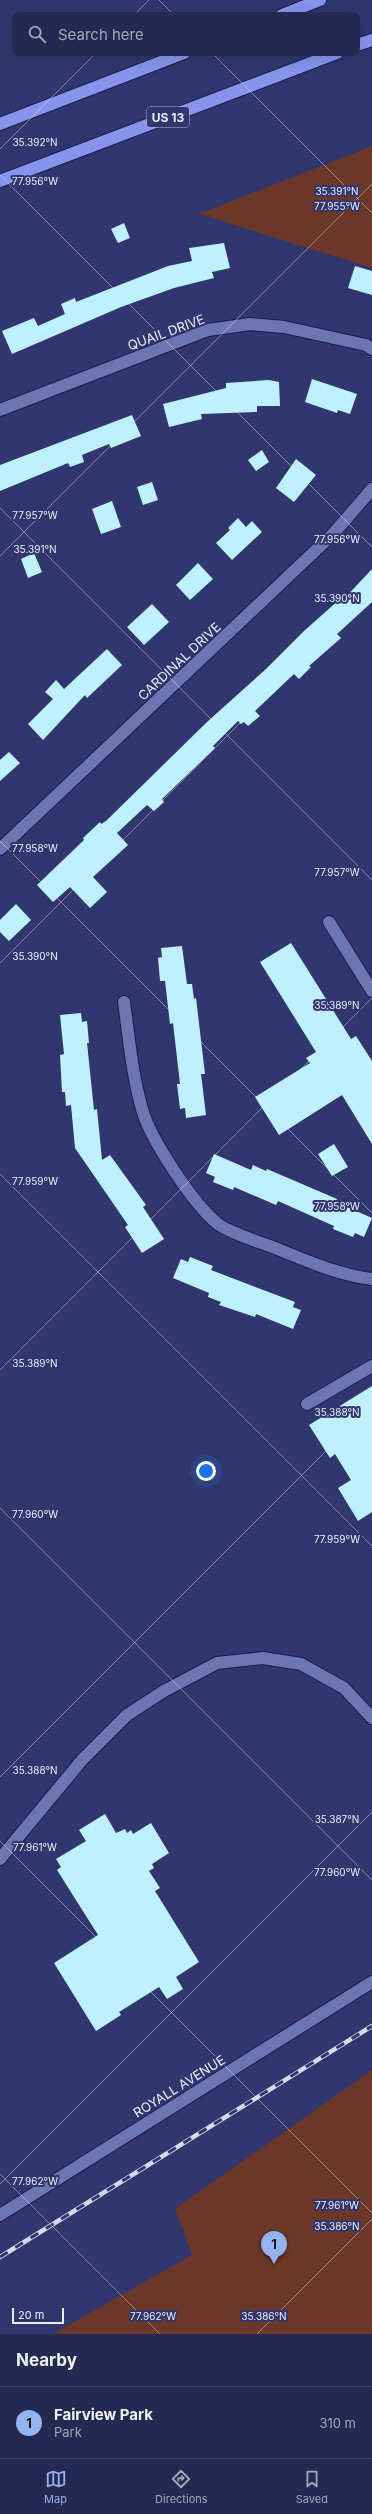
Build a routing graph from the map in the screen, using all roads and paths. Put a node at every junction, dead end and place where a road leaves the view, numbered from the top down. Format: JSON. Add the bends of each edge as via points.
{"nodes":[{"id":1,"x":320,"y":0,"type":"edge"},
{"id":2,"x":290,"y":12,"type":"edge"},
{"id":3,"x":372,"y":40,"type":"edge"},
{"id":4,"x":360,"y":44,"type":"edge"},
{"id":5,"x":176,"y":56,"type":"edge"},
{"id":6,"x":329,"y":56,"type":"edge"},
{"id":7,"x":0,"y":124,"type":"edge"},
{"id":8,"x":0,"y":181,"type":"edge"},
{"id":9,"x":372,"y":349,"type":"edge"},
{"id":10,"x":0,"y":410,"type":"edge"},
{"id":11,"x":372,"y":489,"type":"edge"},
{"id":12,"x":0,"y":849,"type":"edge"},
{"id":13,"x":329,"y":922,"type":"dead end"},
{"id":14,"x":372,"y":991,"type":"edge"},
{"id":15,"x":124,"y":1002,"type":"dead end"},
{"id":16,"x":372,"y":1279,"type":"edge"},
{"id":17,"x":372,"y":1366,"type":"edge"},
{"id":18,"x":307,"y":1404,"type":"dead end"},
{"id":19,"x":372,"y":1718,"type":"edge"},
{"id":20,"x":0,"y":1859,"type":"edge"},
{"id":21,"x":372,"y":1982,"type":"edge"},
{"id":22,"x":0,"y":2215,"type":"edge"}],
"edges":[{"from":1,"to":2,"type":"highway"},
{"from":3,"to":4,"type":"highway"},
{"from":5,"to":7,"type":"highway"},
{"from":6,"to":8,"type":"highway","number":"US 13"},
{"from":9,"to":10,"type":"street","name":"QUAIL DRIVE","via":[[366,345],[284,327],[250,324],[208,330]]},
{"from":11,"to":12,"type":"street","name":"CARDINAL DRIVE","via":[[333,534]]},
{"from":13,"to":14,"type":"street"},
{"from":15,"to":16,"type":"street","via":[[134,1076],[142,1111],[168,1161],[194,1200],[219,1225],[319,1266],[351,1276]]},
{"from":17,"to":18,"type":"street"},
{"from":19,"to":20,"type":"street","via":[[344,1688],[301,1664],[263,1658],[217,1663],[164,1691],[127,1715],[82,1760]]},
{"from":21,"to":22,"type":"street","name":"ROYALL AVENUE"}]}
